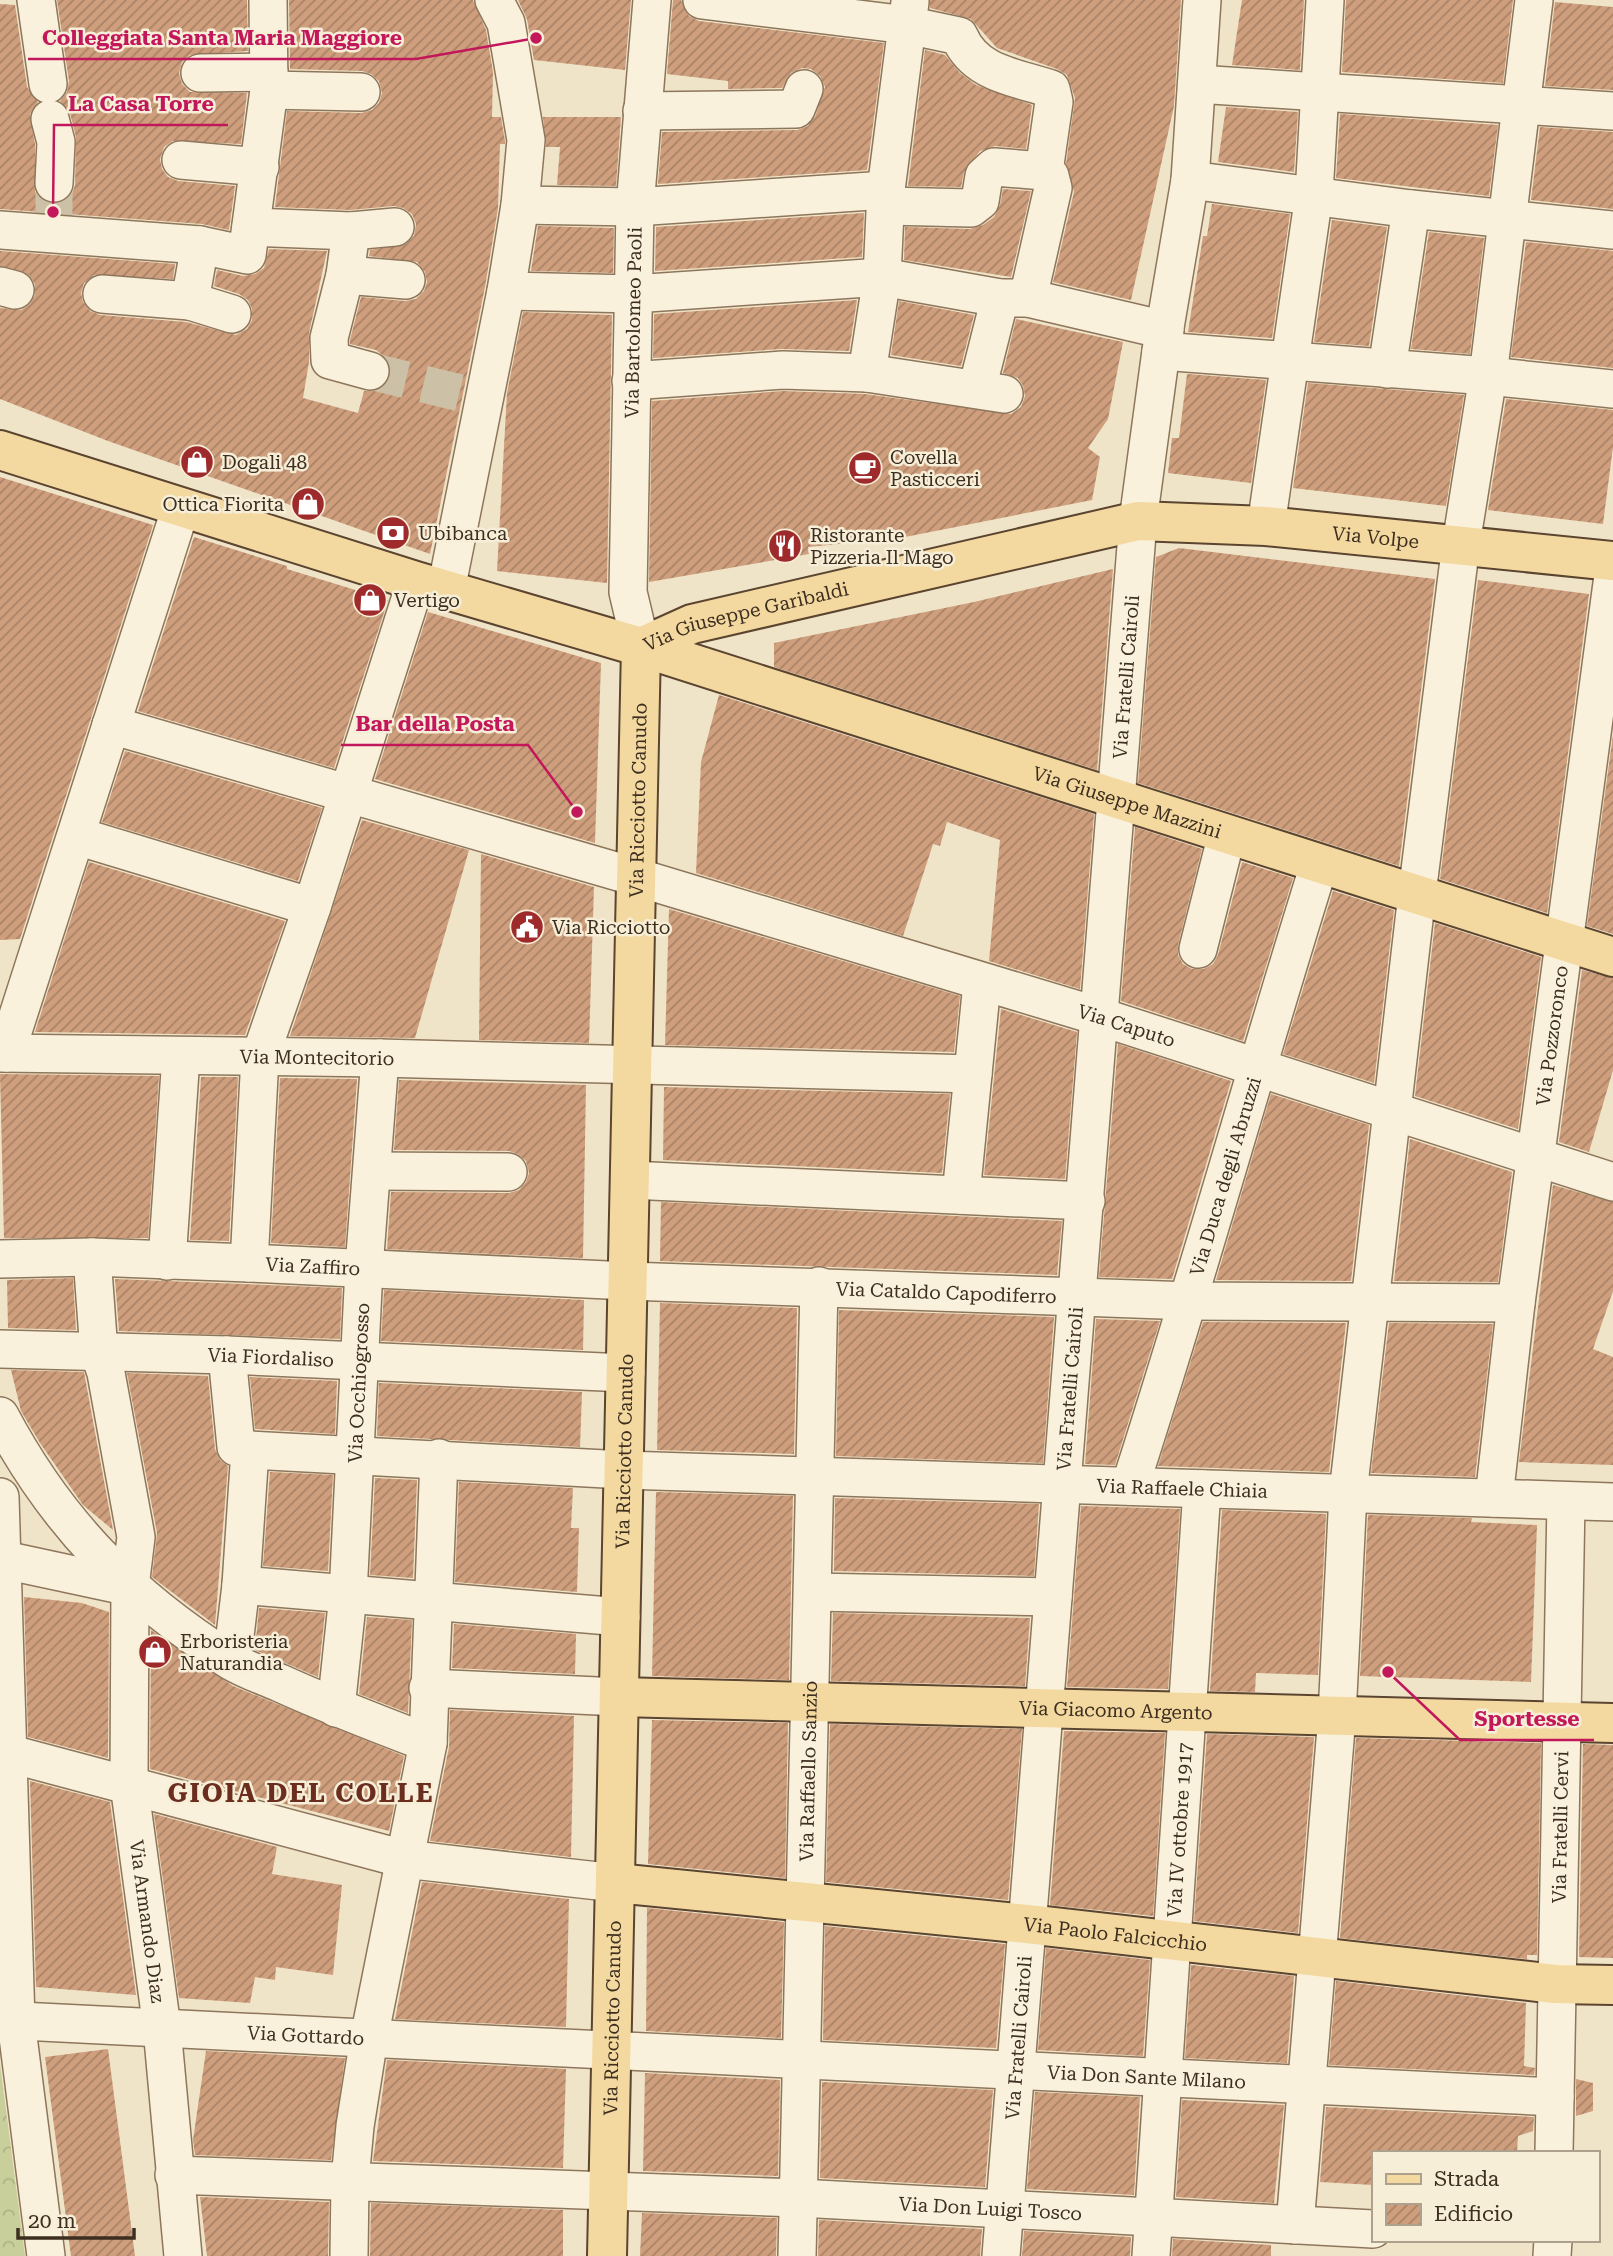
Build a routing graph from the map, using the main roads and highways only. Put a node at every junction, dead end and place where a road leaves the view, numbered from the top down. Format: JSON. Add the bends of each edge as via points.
{"nodes":[{"id":1,"x":0,"y":450,"type":"edge"},
{"id":2,"x":1138,"y":521,"type":"joint"},
{"id":3,"x":1613,"y":561,"type":"edge"},
{"id":4,"x":641,"y":646,"type":"junction"},
{"id":5,"x":1613,"y":957,"type":"edge"},
{"id":6,"x":619,"y":1697,"type":"junction"},
{"id":7,"x":1613,"y":1723,"type":"edge"},
{"id":8,"x":616,"y":1882,"type":"junction"},
{"id":9,"x":1613,"y":1985,"type":"edge"},
{"id":10,"x":607,"y":2256,"type":"edge"}],
"edges":[{"from":1,"to":4,"type":"main road","name":"Via Giuseppe Garibaldi"},
{"from":2,"to":3,"type":"main road","name":"Via Volpe","via":[[1266,526]]},
{"from":2,"to":4,"type":"main road","name":"Via Giuseppe Garibaldi","via":[[692,624]]},
{"from":4,"to":5,"type":"main road","name":"Via Giuseppe Mazzini"},
{"from":4,"to":6,"type":"main road","name":"Via Ricciotto Canudo"},
{"from":6,"to":7,"type":"main road","name":"Via Giacomo Argento"},
{"from":6,"to":8,"type":"main road","name":"Via Ricciotto Canudo"},
{"from":8,"to":9,"type":"main road","name":"Via Paolo Falcicchio","via":[[1555,1984]]},
{"from":8,"to":10,"type":"main road","name":"Via Ricciotto Canudo"}]}
